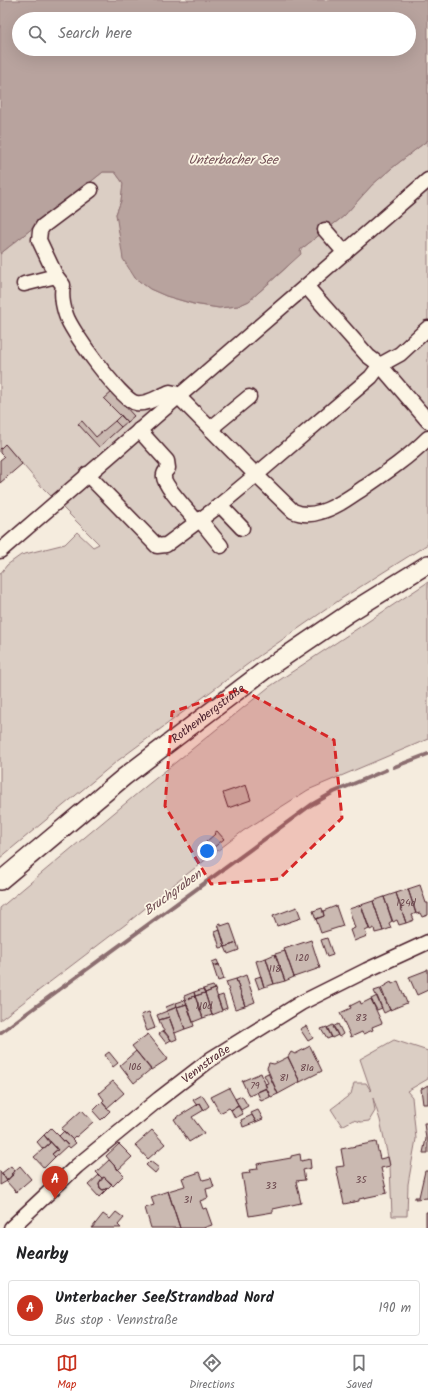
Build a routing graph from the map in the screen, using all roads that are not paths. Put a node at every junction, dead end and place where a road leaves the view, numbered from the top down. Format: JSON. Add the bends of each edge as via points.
{"nodes":[{"id":1,"x":428,"y":180,"type":"edge"},
{"id":2,"x":91,"y":190,"type":"dead end"},
{"id":3,"x":325,"y":230,"type":"dead end"},
{"id":4,"x":344,"y":253,"type":"junction"},
{"id":5,"x":56,"y":276,"type":"junction"},
{"id":6,"x":24,"y":284,"type":"dead end"},
{"id":7,"x":306,"y":286,"type":"junction"},
{"id":8,"x":428,"y":328,"type":"edge"},
{"id":9,"x":380,"y":365,"type":"junction"},
{"id":10,"x":179,"y":397,"type":"junction"},
{"id":11,"x":249,"y":397,"type":"dead end"},
{"id":12,"x":428,"y":421,"type":"edge"},
{"id":13,"x":210,"y":429,"type":"junction"},
{"id":14,"x":139,"y":430,"type":"junction"},
{"id":15,"x":428,"y":438,"type":"edge"},
{"id":16,"x":88,"y":474,"type":"junction"},
{"id":17,"x":256,"y":475,"type":"junction"},
{"id":18,"x":220,"y":505,"type":"junction"},
{"id":19,"x":199,"y":521,"type":"junction"},
{"id":20,"x":242,"y":528,"type":"dead end"},
{"id":21,"x":221,"y":546,"type":"dead end"},
{"id":22,"x":0,"y":551,"type":"edge"},
{"id":23,"x":428,"y":564,"type":"edge"},
{"id":24,"x":0,"y":881,"type":"edge"},
{"id":25,"x":428,"y":942,"type":"edge"},
{"id":26,"x":11,"y":1228,"type":"edge"}],
"edges":[{"from":1,"to":4,"type":"street"},
{"from":2,"to":5,"type":"street","via":[[43,226],[40,231],[39,240]]},
{"from":3,"to":4,"type":"street"},
{"from":4,"to":7,"type":"street"},
{"from":5,"to":6,"type":"street"},
{"from":5,"to":10,"type":"street","via":[[63,286],[66,316],[76,334],[124,395],[135,403],[150,401],[170,392]]},
{"from":7,"to":9,"type":"street","via":[[368,356]]},
{"from":7,"to":10,"type":"street"},
{"from":8,"to":9,"type":"street","via":[[400,354]]},
{"from":9,"to":12,"type":"street"},
{"from":9,"to":17,"type":"street","via":[[371,377]]},
{"from":10,"to":13,"type":"street"},
{"from":10,"to":14,"type":"street"},
{"from":11,"to":13,"type":"street"},
{"from":13,"to":17,"type":"street"},
{"from":14,"to":16,"type":"street"},
{"from":14,"to":19,"type":"street","via":[[167,461],[168,468],[164,477],[168,487]]},
{"from":15,"to":17,"type":"street","via":[[382,475],[344,501],[320,512],[307,514],[293,511]]},
{"from":16,"to":19,"type":"street","via":[[157,546],[166,545]]},
{"from":16,"to":22,"type":"street"},
{"from":17,"to":18,"type":"street"},
{"from":18,"to":19,"type":"street"},
{"from":18,"to":20,"type":"street"},
{"from":19,"to":21,"type":"street"},
{"from":23,"to":24,"type":"main road","name":"Rothenbergstraße","via":[[265,670],[124,777]]},
{"from":25,"to":26,"type":"street","name":"Vennstraße","via":[[301,1003],[211,1059],[77,1166]]}]}
